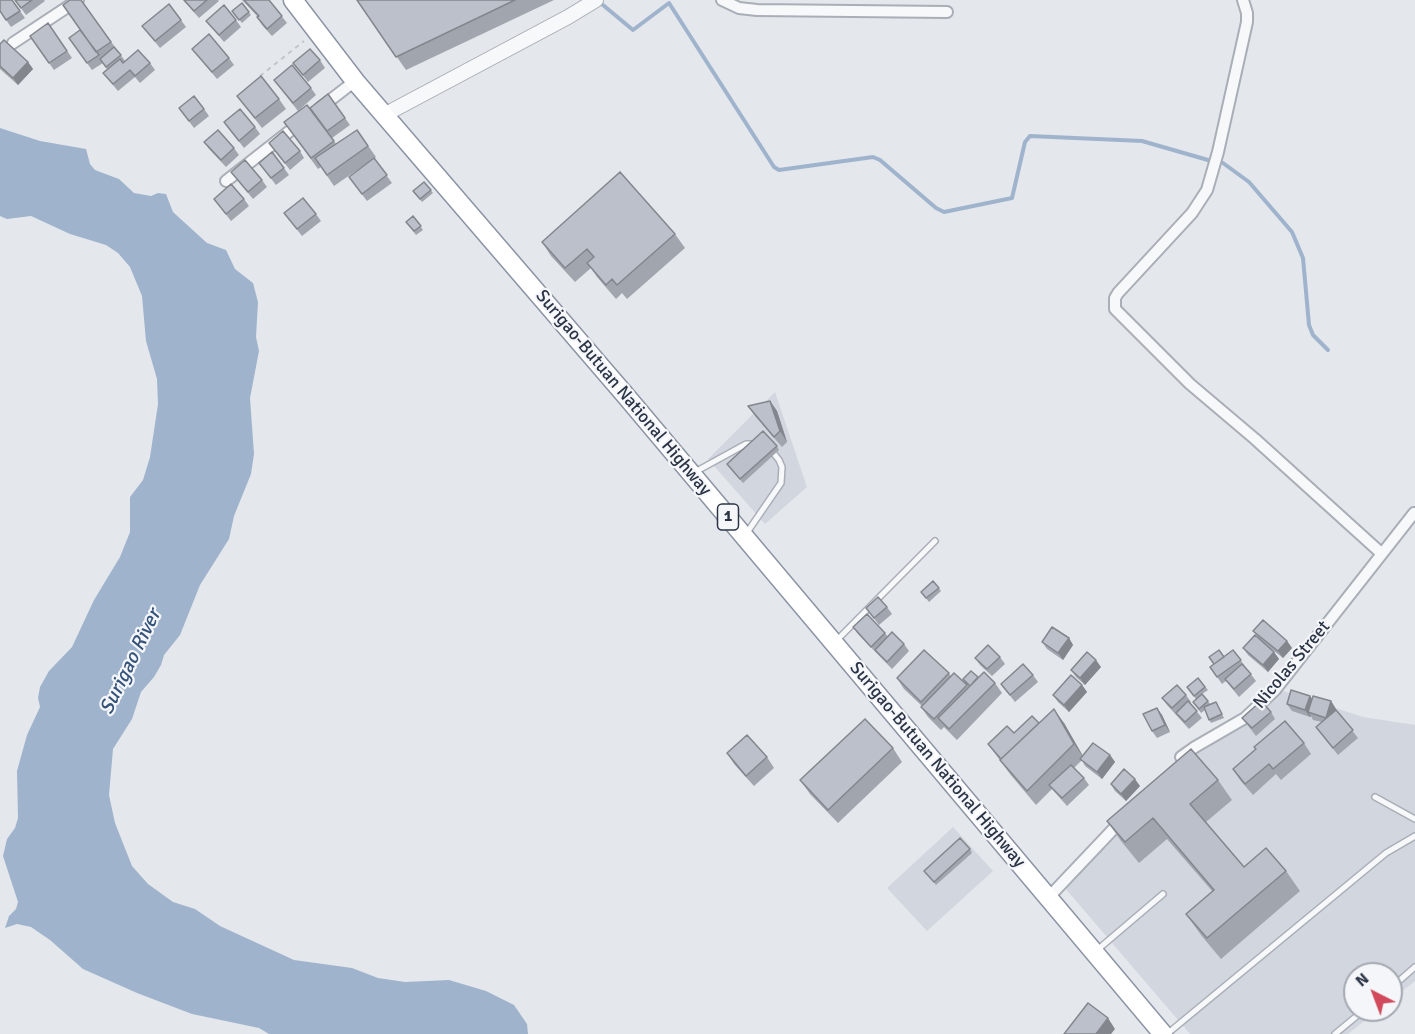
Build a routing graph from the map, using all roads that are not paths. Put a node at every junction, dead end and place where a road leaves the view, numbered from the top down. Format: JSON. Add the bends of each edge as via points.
{"nodes":[{"id":1,"x":78,"y":0,"type":"edge"},
{"id":2,"x":292,"y":0,"type":"edge"},
{"id":3,"x":596,"y":0,"type":"edge"},
{"id":4,"x":722,"y":0,"type":"edge"},
{"id":5,"x":1243,"y":0,"type":"edge"},
{"id":6,"x":947,"y":12,"type":"dead end"},
{"id":7,"x":13,"y":43,"type":"dead end"},
{"id":8,"x":355,"y":81,"type":"junction"},
{"id":9,"x":384,"y":115,"type":"junction"},
{"id":10,"x":226,"y":181,"type":"dead end"},
{"id":11,"x":691,"y":474,"type":"junction"},
{"id":12,"x":1414,"y":513,"type":"edge"},
{"id":13,"x":744,"y":537,"type":"junction"},
{"id":14,"x":935,"y":540,"type":"dead end"},
{"id":15,"x":1381,"y":553,"type":"junction"},
{"id":16,"x":834,"y":643,"type":"junction"},
{"id":17,"x":1173,"y":766,"type":"edge"},
{"id":18,"x":1375,"y":797,"type":"dead end"},
{"id":19,"x":1133,"y":810,"type":"edge"},
{"id":20,"x":1415,"y":819,"type":"edge"},
{"id":21,"x":1415,"y":836,"type":"edge"},
{"id":22,"x":1163,"y":894,"type":"dead end"},
{"id":23,"x":1048,"y":898,"type":"junction"},
{"id":24,"x":1094,"y":952,"type":"junction"},
{"id":25,"x":1415,"y":968,"type":"edge"},
{"id":26,"x":1403,"y":978,"type":"edge"},
{"id":27,"x":1350,"y":1022,"type":"edge"},
{"id":28,"x":1165,"y":1034,"type":"edge"},
{"id":29,"x":1335,"y":1034,"type":"edge"}],
"edges":[{"from":1,"to":7,"type":"street"},
{"from":2,"to":8,"type":"highway","name":"Surigao-Butuan National Highway","number":"1"},
{"from":3,"to":9,"type":"street"},
{"from":4,"to":6,"type":"street","via":[[739,8],[757,10]]},
{"from":5,"to":15,"type":"street","via":[[1246,22],[1207,190],[1192,213],[1118,292],[1115,309],[1190,384]]},
{"from":8,"to":9,"type":"highway","name":"Surigao-Butuan National Highway","number":"1"},
{"from":8,"to":10,"type":"street"},
{"from":9,"to":11,"type":"highway","name":"Surigao-Butuan National Highway","number":"1"},
{"from":11,"to":13,"type":"highway","name":"Surigao-Butuan National Highway","number":"1"},
{"from":11,"to":13,"type":"lane","via":[[746,444],[758,444],[775,453],[782,467],[781,483]]},
{"from":12,"to":15,"type":"street","name":"Nicolas Street"},
{"from":13,"to":16,"type":"highway","name":"Surigao-Butuan National Highway","number":"1"},
{"from":14,"to":16,"type":"lane"},
{"from":15,"to":17,"type":"street","name":"Nicolas Street","via":[[1275,690],[1245,718],[1196,747]]},
{"from":16,"to":23,"type":"highway","name":"Surigao-Butuan National Highway","number":"1"},
{"from":18,"to":20,"type":"lane"},
{"from":19,"to":23,"type":"street"},
{"from":21,"to":28,"type":"lane","via":[[1386,853]]},
{"from":22,"to":24,"type":"lane"},
{"from":23,"to":24,"type":"highway","name":"Surigao-Butuan National Highway","number":"1"},
{"from":24,"to":28,"type":"highway","name":"Surigao-Butuan National Highway","number":"1"},
{"from":25,"to":26,"type":"lane"},
{"from":27,"to":29,"type":"lane"}]}
